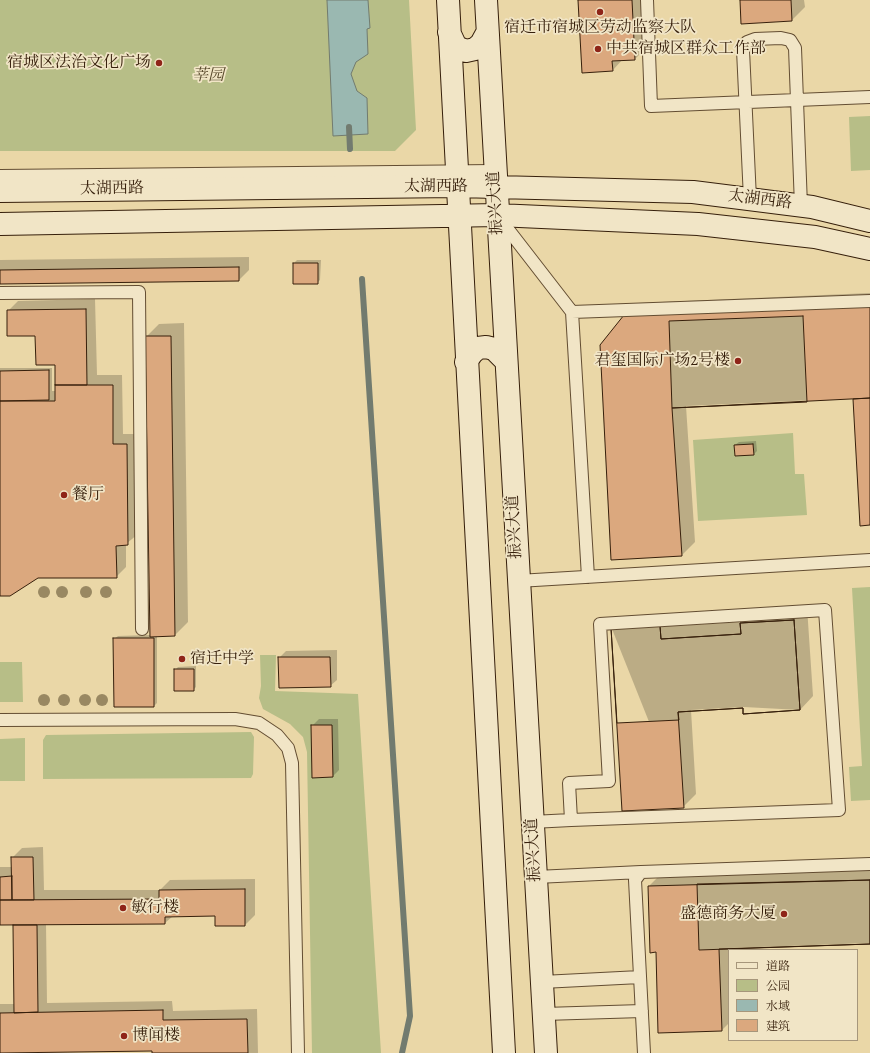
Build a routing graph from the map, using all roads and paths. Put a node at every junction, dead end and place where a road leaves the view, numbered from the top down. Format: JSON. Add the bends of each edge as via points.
{"nodes":[{"id":1,"x":448,"y":0,"type":"edge"},
{"id":2,"x":486,"y":0,"type":"edge"},
{"id":3,"x":647,"y":0,"type":"edge"},
{"id":4,"x":449,"y":32,"type":"junction"},
{"id":5,"x":487,"y":33,"type":"junction"},
{"id":6,"x":870,"y":97,"type":"edge"},
{"id":7,"x":797,"y":100,"type":"junction"},
{"id":8,"x":746,"y":102,"type":"junction"},
{"id":9,"x":0,"y":176,"type":"edge"},
{"id":10,"x":457,"y":179,"type":"junction"},
{"id":11,"x":495,"y":179,"type":"junction"},
{"id":12,"x":0,"y":190,"type":"edge"},
{"id":13,"x":750,"y":199,"type":"junction"},
{"id":14,"x":801,"y":206,"type":"junction"},
{"id":15,"x":497,"y":215,"type":"junction"},
{"id":16,"x":458,"y":216,"type":"junction"},
{"id":17,"x":870,"y":221,"type":"edge"},
{"id":18,"x":0,"y":224,"type":"edge"},
{"id":19,"x":870,"y":249,"type":"edge"},
{"id":20,"x":0,"y":293,"type":"edge"},
{"id":21,"x":870,"y":301,"type":"edge"},
{"id":22,"x":572,"y":312,"type":"junction"},
{"id":23,"x":505,"y":360,"type":"junction"},
{"id":24,"x":466,"y":362,"type":"junction"},
{"id":25,"x":870,"y":560,"type":"edge"},
{"id":26,"x":588,"y":577,"type":"junction"},
{"id":27,"x":518,"y":581,"type":"junction"},
{"id":28,"x":142,"y":629,"type":"dead end"},
{"id":29,"x":0,"y":720,"type":"edge"},
{"id":30,"x":570,"y":820,"type":"junction"},
{"id":31,"x":532,"y":822,"type":"junction"},
{"id":32,"x":870,"y":864,"type":"edge"},
{"id":33,"x":641,"y":872,"type":"junction"},
{"id":34,"x":536,"y":877,"type":"junction"},
{"id":35,"x":640,"y":977,"type":"junction"},
{"id":36,"x":542,"y":982,"type":"junction"},
{"id":37,"x":642,"y":1011,"type":"junction"},
{"id":38,"x":544,"y":1014,"type":"junction"},
{"id":39,"x":298,"y":1053,"type":"edge"},
{"id":40,"x":504,"y":1053,"type":"edge"},
{"id":41,"x":546,"y":1053,"type":"edge"},
{"id":42,"x":644,"y":1053,"type":"edge"}],
"edges":[{"from":1,"to":4,"type":"main road"},
{"from":2,"to":5,"type":"main road","name":"振兴大道"},
{"from":3,"to":8,"type":"lane","via":[[651,106]]},
{"from":4,"to":5,"type":"main road","via":[[456,47],[466,51],[482,44]]},
{"from":4,"to":10,"type":"main road"},
{"from":5,"to":11,"type":"main road","name":"振兴大道"},
{"from":6,"to":7,"type":"lane"},
{"from":7,"to":8,"type":"lane"},
{"from":7,"to":8,"type":"lane","via":[[795,48],[790,40],[774,38],[747,42],[744,50]]},
{"from":7,"to":14,"type":"lane"},
{"from":8,"to":13,"type":"lane"},
{"from":9,"to":10,"type":"lane"},
{"from":10,"to":11,"type":"main road","name":"太湖西路"},
{"from":10,"to":12,"type":"main road","name":"太湖西路"},
{"from":10,"to":16,"type":"main road"},
{"from":11,"to":13,"type":"main road","name":"太湖西路","via":[[693,192]]},
{"from":11,"to":15,"type":"main road","name":"振兴大道"},
{"from":13,"to":14,"type":"main road","name":"太湖西路"},
{"from":14,"to":17,"type":"main road","name":"太湖西路"},
{"from":15,"to":16,"type":"main road","name":"太湖西路"},
{"from":15,"to":19,"type":"main road","name":"太湖西路","via":[[698,224],[815,237]]},
{"from":15,"to":22,"type":"lane"},
{"from":15,"to":23,"type":"main road","name":"振兴大道"},
{"from":16,"to":18,"type":"main road","name":"太湖西路"},
{"from":16,"to":24,"type":"main road"},
{"from":20,"to":28,"type":"lane","via":[[139,292]]},
{"from":21,"to":22,"type":"lane"},
{"from":22,"to":26,"type":"lane"},
{"from":23,"to":24,"type":"main road","via":[[494,349],[478,348]]},
{"from":23,"to":27,"type":"main road","name":"振兴大道"},
{"from":24,"to":40,"type":"main road"},
{"from":25,"to":26,"type":"lane"},
{"from":26,"to":27,"type":"lane"},
{"from":27,"to":31,"type":"main road","name":"振兴大道"},
{"from":29,"to":39,"type":"lane","via":[[235,718],[259,723],[277,735],[288,748],[292,763]]},
{"from":30,"to":30,"type":"lane","via":[[839,810],[825,610],[600,624],[609,781],[568,783]]},
{"from":30,"to":31,"type":"lane"},
{"from":31,"to":34,"type":"main road","name":"振兴大道"},
{"from":32,"to":33,"type":"lane"},
{"from":33,"to":34,"type":"lane"},
{"from":33,"to":35,"type":"lane","via":[[636,880]]},
{"from":34,"to":36,"type":"main road","name":"振兴大道"},
{"from":35,"to":36,"type":"lane"},
{"from":35,"to":37,"type":"lane"},
{"from":36,"to":38,"type":"main road","name":"振兴大道"},
{"from":37,"to":38,"type":"lane"},
{"from":37,"to":42,"type":"lane"},
{"from":38,"to":41,"type":"main road","name":"振兴大道"}]}
